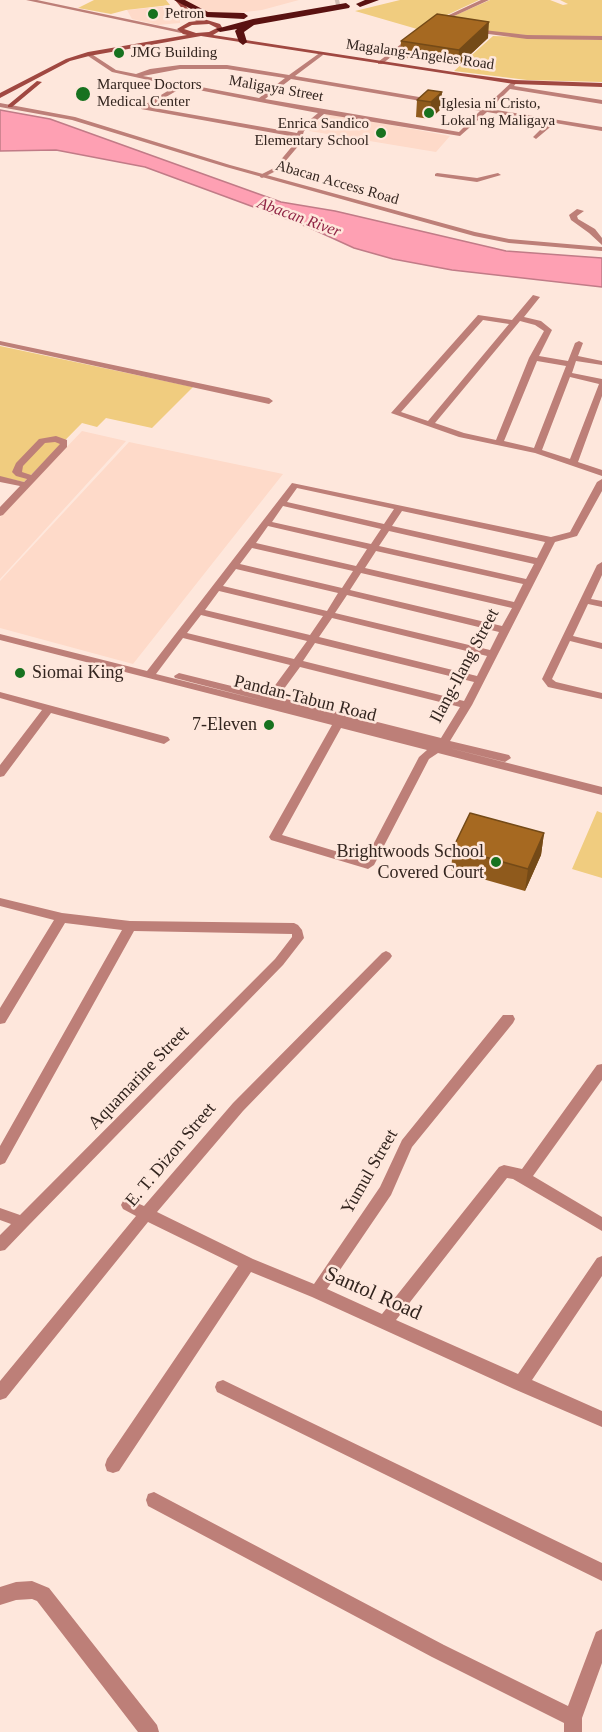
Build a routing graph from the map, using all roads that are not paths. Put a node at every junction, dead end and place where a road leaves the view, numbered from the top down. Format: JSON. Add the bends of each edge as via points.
{"nodes":[{"id":1,"x":29,"y":0,"type":"edge"},
{"id":2,"x":170,"y":0,"type":"edge"},
{"id":3,"x":178,"y":0,"type":"edge"},
{"id":4,"x":375,"y":0,"type":"edge"},
{"id":5,"x":486,"y":0,"type":"edge"},
{"id":6,"x":336,"y":1,"type":"edge"},
{"id":7,"x":360,"y":4,"type":"dead end"},
{"id":8,"x":346,"y":6,"type":"dead end"},
{"id":9,"x":267,"y":15,"type":"junction"},
{"id":10,"x":254,"y":21,"type":"junction"},
{"id":11,"x":206,"y":22,"type":"junction"},
{"id":12,"x":443,"y":26,"type":"edge"},
{"id":13,"x":182,"y":28,"type":"junction"},
{"id":14,"x":219,"y":30,"type":"junction"},
{"id":15,"x":466,"y":30,"type":"edge"},
{"id":16,"x":199,"y":35,"type":"junction"},
{"id":17,"x":416,"y":35,"type":"edge"},
{"id":18,"x":602,"y":38,"type":"edge"},
{"id":19,"x":239,"y":41,"type":"junction"},
{"id":20,"x":158,"y":42,"type":"junction"},
{"id":21,"x":170,"y":42,"type":"junction"},
{"id":22,"x":321,"y":54,"type":"junction"},
{"id":23,"x":91,"y":55,"type":"junction"},
{"id":24,"x":380,"y":63,"type":"junction"},
{"id":25,"x":54,"y":67,"type":"junction"},
{"id":26,"x":136,"y":76,"type":"junction"},
{"id":27,"x":291,"y":78,"type":"junction"},
{"id":28,"x":511,"y":84,"type":"junction"},
{"id":29,"x":602,"y":85,"type":"edge"},
{"id":30,"x":180,"y":86,"type":"junction"},
{"id":31,"x":3,"y":94,"type":"edge"},
{"id":32,"x":260,"y":100,"type":"junction"},
{"id":33,"x":602,"y":102,"type":"edge"},
{"id":34,"x":0,"y":105,"type":"edge"},
{"id":35,"x":10,"y":106,"type":"junction"},
{"id":36,"x":486,"y":110,"type":"junction"},
{"id":37,"x":323,"y":112,"type":"junction"},
{"id":38,"x":553,"y":121,"type":"junction"},
{"id":39,"x":602,"y":129,"type":"edge"},
{"id":40,"x":298,"y":135,"type":"junction"},
{"id":41,"x":536,"y":137,"type":"dead end"},
{"id":42,"x":437,"y":175,"type":"dead end"},
{"id":43,"x":498,"y":175,"type":"dead end"},
{"id":44,"x":262,"y":176,"type":"junction"},
{"id":45,"x":580,"y":211,"type":"dead end"},
{"id":46,"x":602,"y":243,"type":"edge"},
{"id":47,"x":602,"y":249,"type":"edge"},
{"id":48,"x":536,"y":297,"type":"dead end"},
{"id":49,"x":517,"y":320,"type":"junction"},
{"id":50,"x":0,"y":343,"type":"edge"},
{"id":51,"x":579,"y":343,"type":"dead end"},
{"id":52,"x":533,"y":358,"type":"junction"},
{"id":53,"x":572,"y":361,"type":"junction"},
{"id":54,"x":602,"y":363,"type":"edge"},
{"id":55,"x":567,"y":374,"type":"junction"},
{"id":56,"x":602,"y":383,"type":"edge"},
{"id":57,"x":269,"y":401,"type":"dead end"},
{"id":58,"x":429,"y":425,"type":"junction"},
{"id":59,"x":499,"y":442,"type":"junction"},
{"id":60,"x":537,"y":451,"type":"junction"},
{"id":61,"x":573,"y":463,"type":"junction"},
{"id":62,"x":602,"y":473,"type":"edge"},
{"id":63,"x":0,"y":479,"type":"edge"},
{"id":64,"x":30,"y":481,"type":"junction"},
{"id":65,"x":602,"y":482,"type":"edge"},
{"id":66,"x":280,"y":503,"type":"junction"},
{"id":67,"x":400,"y":507,"type":"junction"},
{"id":68,"x":0,"y":513,"type":"edge"},
{"id":69,"x":266,"y":523,"type":"junction"},
{"id":70,"x":387,"y":526,"type":"junction"},
{"id":71,"x":551,"y":540,"type":"junction"},
{"id":72,"x":249,"y":544,"type":"junction"},
{"id":73,"x":374,"y":547,"type":"junction"},
{"id":74,"x":540,"y":562,"type":"junction"},
{"id":75,"x":233,"y":565,"type":"junction"},
{"id":76,"x":602,"y":565,"type":"edge"},
{"id":77,"x":359,"y":569,"type":"junction"},
{"id":78,"x":530,"y":583,"type":"junction"},
{"id":79,"x":216,"y":587,"type":"junction"},
{"id":80,"x":344,"y":592,"type":"junction"},
{"id":81,"x":586,"y":601,"type":"junction"},
{"id":82,"x":602,"y":604,"type":"edge"},
{"id":83,"x":518,"y":606,"type":"junction"},
{"id":84,"x":198,"y":611,"type":"junction"},
{"id":85,"x":329,"y":614,"type":"junction"},
{"id":86,"x":0,"y":630,"type":"edge"},
{"id":87,"x":505,"y":630,"type":"junction"},
{"id":88,"x":180,"y":634,"type":"junction"},
{"id":89,"x":0,"y":637,"type":"edge"},
{"id":90,"x":569,"y":638,"type":"junction"},
{"id":91,"x":313,"y":639,"type":"junction"},
{"id":92,"x":602,"y":646,"type":"edge"},
{"id":93,"x":493,"y":654,"type":"junction"},
{"id":94,"x":297,"y":663,"type":"junction"},
{"id":95,"x":151,"y":673,"type":"junction"},
{"id":96,"x":480,"y":680,"type":"junction"},
{"id":97,"x":0,"y":695,"type":"edge"},
{"id":98,"x":602,"y":696,"type":"edge"},
{"id":99,"x":268,"y":702,"type":"junction"},
{"id":100,"x":466,"y":705,"type":"junction"},
{"id":101,"x":49,"y":708,"type":"junction"},
{"id":102,"x":339,"y":721,"type":"junction"},
{"id":103,"x":164,"y":740,"type":"dead end"},
{"id":104,"x":441,"y":746,"type":"junction"},
{"id":105,"x":0,"y":773,"type":"edge"},
{"id":106,"x":602,"y":783,"type":"edge"},
{"id":107,"x":602,"y":791,"type":"edge"},
{"id":108,"x":0,"y":902,"type":"edge"},
{"id":109,"x":62,"y":918,"type":"junction"},
{"id":110,"x":130,"y":926,"type":"junction"},
{"id":111,"x":386,"y":956,"type":"dead end"},
{"id":112,"x":507,"y":1018,"type":"dead end"},
{"id":113,"x":0,"y":1019,"type":"edge"},
{"id":114,"x":602,"y":1069,"type":"edge"},
{"id":115,"x":0,"y":1159,"type":"edge"},
{"id":116,"x":524,"y":1178,"type":"junction"},
{"id":117,"x":129,"y":1205,"type":"dead end"},
{"id":118,"x":147,"y":1213,"type":"junction"},
{"id":119,"x":0,"y":1214,"type":"edge"},
{"id":120,"x":23,"y":1222,"type":"junction"},
{"id":121,"x":602,"y":1225,"type":"edge"},
{"id":122,"x":0,"y":1245,"type":"edge"},
{"id":123,"x":602,"y":1263,"type":"edge"},
{"id":124,"x":248,"y":1264,"type":"junction"},
{"id":125,"x":317,"y":1292,"type":"junction"},
{"id":126,"x":385,"y":1322,"type":"junction"},
{"id":127,"x":520,"y":1384,"type":"junction"},
{"id":128,"x":223,"y":1387,"type":"dead end"},
{"id":129,"x":0,"y":1393,"type":"edge"},
{"id":130,"x":602,"y":1419,"type":"edge"},
{"id":131,"x":113,"y":1465,"type":"dead end"},
{"id":132,"x":154,"y":1500,"type":"dead end"},
{"id":133,"x":602,"y":1572,"type":"edge"},
{"id":134,"x":0,"y":1596,"type":"edge"},
{"id":135,"x":602,"y":1638,"type":"edge"},
{"id":136,"x":573,"y":1725,"type":"edge"},
{"id":137,"x":150,"y":1732,"type":"edge"}],
"edges":[{"from":1,"to":13,"type":"street"},
{"from":2,"to":13,"type":"main road","via":[[184,18]]},
{"from":3,"to":9,"type":"highway","via":[[212,15]]},
{"from":3,"to":11,"type":"main road","name":"Magalang-Angeles Road","via":[[192,16]]},
{"from":4,"to":7,"type":"highway"},
{"from":5,"to":12,"type":"street","via":[[432,24]]},
{"from":6,"to":9,"type":"highway"},
{"from":8,"to":10,"type":"highway"},
{"from":9,"to":11,"type":"highway"},
{"from":10,"to":14,"type":"highway"},
{"from":10,"to":19,"type":"highway","via":[[239,31]]},
{"from":11,"to":13,"type":"main road","name":"Magalang-Angeles Road"},
{"from":11,"to":14,"type":"main road","name":"Magalang-Angeles Road","via":[[218,25]]},
{"from":13,"to":16,"type":"main road"},
{"from":13,"to":20,"type":"main road","name":"Magalang-Angeles Road"},
{"from":14,"to":16,"type":"main road"},
{"from":14,"to":19,"type":"main road","name":"Magalang-Angeles Road"},
{"from":15,"to":18,"type":"street"},
{"from":16,"to":19,"type":"main road","name":"Magalang-Angeles Road"},
{"from":16,"to":21,"type":"main road","name":"Magalang-Angeles Road"},
{"from":17,"to":24,"type":"street"},
{"from":19,"to":21,"type":"main road"},
{"from":19,"to":22,"type":"main road","name":"Magalang-Angeles Road"},
{"from":20,"to":21,"type":"main road","name":"Magalang-Angeles Road"},
{"from":20,"to":23,"type":"main road","name":"Magalang-Angeles Road"},
{"from":22,"to":24,"type":"main road","name":"Magalang-Angeles Road"},
{"from":22,"to":27,"type":"street"},
{"from":23,"to":25,"type":"main road","name":"Magalang-Angeles Road"},
{"from":23,"to":26,"type":"street","name":"Maligaya Street","via":[[114,71]]},
{"from":24,"to":28,"type":"main road","name":"Magalang-Angeles Road"},
{"from":25,"to":31,"type":"main road","name":"Magalang-Angeles Road"},
{"from":25,"to":35,"type":"main road","via":[[59,70]]},
{"from":26,"to":27,"type":"street","via":[[206,66]]},
{"from":26,"to":30,"type":"street","name":"Maligaya Street"},
{"from":27,"to":32,"type":"street"},
{"from":27,"to":36,"type":"street"},
{"from":28,"to":29,"type":"main road","name":"Magalang-Angeles Road"},
{"from":28,"to":33,"type":"street"},
{"from":28,"to":36,"type":"street"},
{"from":30,"to":32,"type":"street","name":"Maligaya Street"},
{"from":30,"to":40,"type":"street","via":[[143,108]]},
{"from":32,"to":37,"type":"street","name":"Maligaya Street"},
{"from":34,"to":35,"type":"street","name":"Abacan Access Road"},
{"from":35,"to":44,"type":"street","name":"Abacan Access Road","via":[[73,118]]},
{"from":36,"to":37,"type":"street","name":"Maligaya Street","via":[[460,134]]},
{"from":36,"to":38,"type":"street"},
{"from":37,"to":40,"type":"street"},
{"from":38,"to":39,"type":"street"},
{"from":38,"to":41,"type":"street"},
{"from":40,"to":44,"type":"street","via":[[291,152],[276,169]]},
{"from":42,"to":43,"type":"street","via":[[477,180]]},
{"from":44,"to":47,"type":"street","name":"Abacan Access Road","via":[[492,238]]},
{"from":45,"to":46,"type":"street","via":[[573,215],[575,220]]},
{"from":48,"to":49,"type":"street"},
{"from":49,"to":52,"type":"street","via":[[538,323],[548,330]]},
{"from":49,"to":58,"type":"street"},
{"from":49,"to":58,"type":"street","via":[[481,317],[395,411]]},
{"from":50,"to":57,"type":"street"},
{"from":51,"to":53,"type":"street"},
{"from":52,"to":53,"type":"street"},
{"from":52,"to":59,"type":"street"},
{"from":53,"to":54,"type":"street"},
{"from":53,"to":55,"type":"street"},
{"from":55,"to":56,"type":"street"},
{"from":55,"to":60,"type":"street"},
{"from":56,"to":61,"type":"street"},
{"from":58,"to":59,"type":"street"},
{"from":59,"to":60,"type":"street"},
{"from":60,"to":61,"type":"street"},
{"from":61,"to":62,"type":"street"},
{"from":63,"to":64,"type":"street"},
{"from":64,"to":64,"type":"street","via":[[64,444],[56,439],[42,441],[17,469]]},
{"from":64,"to":68,"type":"street"},
{"from":65,"to":71,"type":"street","via":[[574,534]]},
{"from":66,"to":67,"type":"street","via":[[295,485]]},
{"from":66,"to":69,"type":"street"},
{"from":66,"to":70,"type":"street"},
{"from":67,"to":70,"type":"street"},
{"from":67,"to":71,"type":"street"},
{"from":69,"to":72,"type":"street"},
{"from":69,"to":73,"type":"street"},
{"from":70,"to":73,"type":"street"},
{"from":70,"to":74,"type":"street"},
{"from":71,"to":74,"type":"street","name":"Ilang-Ilang Street"},
{"from":72,"to":75,"type":"street"},
{"from":72,"to":77,"type":"street"},
{"from":73,"to":77,"type":"street"},
{"from":73,"to":78,"type":"street"},
{"from":74,"to":78,"type":"street","name":"Ilang-Ilang Street"},
{"from":75,"to":79,"type":"street"},
{"from":75,"to":80,"type":"street"},
{"from":76,"to":81,"type":"street"},
{"from":77,"to":80,"type":"street"},
{"from":77,"to":83,"type":"street"},
{"from":78,"to":83,"type":"street","name":"Ilang-Ilang Street"},
{"from":79,"to":84,"type":"street"},
{"from":79,"to":85,"type":"street"},
{"from":80,"to":85,"type":"street"},
{"from":80,"to":87,"type":"street"},
{"from":81,"to":82,"type":"street"},
{"from":81,"to":90,"type":"street"},
{"from":83,"to":87,"type":"street","name":"Ilang-Ilang Street"},
{"from":84,"to":88,"type":"street"},
{"from":84,"to":91,"type":"street"},
{"from":85,"to":91,"type":"street"},
{"from":85,"to":93,"type":"street"},
{"from":86,"to":95,"type":"street","name":"Pandan-Tabun Road"},
{"from":87,"to":93,"type":"street","name":"Ilang-Ilang Street"},
{"from":88,"to":94,"type":"street"},
{"from":88,"to":95,"type":"street"},
{"from":89,"to":95,"type":"street","name":"Pandan-Tabun Road"},
{"from":90,"to":92,"type":"street"},
{"from":90,"to":98,"type":"street","via":[[547,676],[549,682]]},
{"from":91,"to":94,"type":"street"},
{"from":91,"to":96,"type":"street"},
{"from":93,"to":96,"type":"street","name":"Ilang-Ilang Street"},
{"from":94,"to":99,"type":"street"},
{"from":94,"to":100,"type":"street"},
{"from":95,"to":99,"type":"street","name":"Pandan-Tabun Road"},
{"from":96,"to":100,"type":"street","name":"Ilang-Ilang Street"},
{"from":97,"to":101,"type":"street"},
{"from":99,"to":102,"type":"street","name":"Pandan-Tabun Road"},
{"from":100,"to":104,"type":"street","name":"Ilang-Ilang Street"},
{"from":101,"to":103,"type":"street"},
{"from":101,"to":105,"type":"street"},
{"from":102,"to":104,"type":"street","name":"Pandan-Tabun Road"},
{"from":102,"to":104,"type":"street","name":"Ilang-Ilang Street","via":[[275,837],[368,865],[425,757]]},
{"from":104,"to":106,"type":"street","name":"Pandan-Tabun Road"},
{"from":104,"to":107,"type":"street","name":"Pandan-Tabun Road"},
{"from":108,"to":109,"type":"street"},
{"from":109,"to":110,"type":"street"},
{"from":109,"to":113,"type":"street"},
{"from":110,"to":115,"type":"street"},
{"from":110,"to":120,"type":"street","name":"Aquamarine Street","via":[[294,928],[298,938],[279,962]]},
{"from":111,"to":118,"type":"street","name":"E. T. Dizon Street","via":[[238,1107]]},
{"from":112,"to":125,"type":"street","name":"Yumul Street","via":[[407,1144],[386,1191]]},
{"from":114,"to":116,"type":"street"},
{"from":116,"to":121,"type":"street"},
{"from":116,"to":126,"type":"street","via":[[511,1171],[500,1174]]},
{"from":117,"to":118,"type":"street","name":"Santol Road"},
{"from":118,"to":124,"type":"street","name":"Santol Road"},
{"from":118,"to":129,"type":"street","name":"E. T. Dizon Street"},
{"from":119,"to":120,"type":"street"},
{"from":120,"to":122,"type":"street","name":"Aquamarine Street"},
{"from":123,"to":127,"type":"street"},
{"from":124,"to":125,"type":"street","name":"Santol Road"},
{"from":124,"to":131,"type":"street"},
{"from":125,"to":126,"type":"street","name":"Santol Road"},
{"from":126,"to":127,"type":"street","name":"Santol Road"},
{"from":127,"to":130,"type":"street","name":"Santol Road"},
{"from":128,"to":133,"type":"street"},
{"from":132,"to":136,"type":"street"},
{"from":134,"to":137,"type":"street","via":[[16,1590],[43,1594]]},
{"from":135,"to":136,"type":"street"}]}
